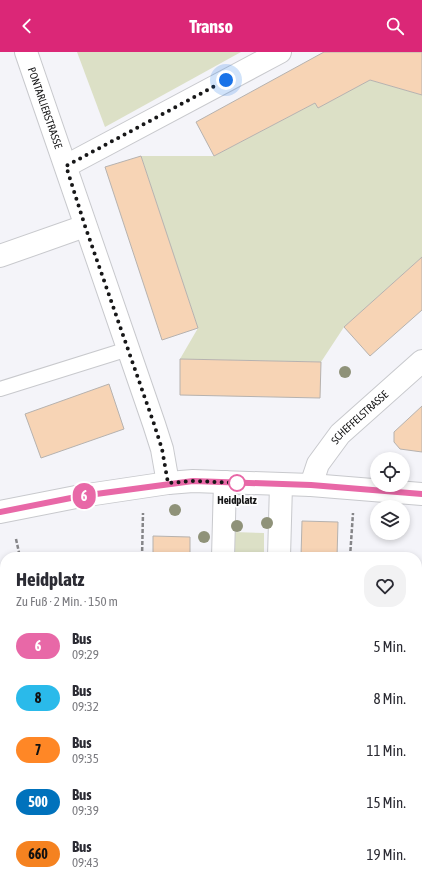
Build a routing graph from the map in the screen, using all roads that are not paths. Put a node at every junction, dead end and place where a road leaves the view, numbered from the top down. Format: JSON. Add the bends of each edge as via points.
{"nodes":[{"id":1,"x":26,"y":52,"type":"edge"},
{"id":2,"x":280,"y":52,"type":"edge"},
{"id":3,"x":66,"y":166,"type":"junction"},
{"id":4,"x":85,"y":226,"type":"junction"},
{"id":5,"x":0,"y":256,"type":"edge"},
{"id":6,"x":128,"y":349,"type":"junction"},
{"id":7,"x":422,"y":361,"type":"edge"},
{"id":8,"x":0,"y":390,"type":"edge"},
{"id":9,"x":225,"y":482,"type":"junction"},
{"id":10,"x":168,"y":483,"type":"junction"},
{"id":11,"x":281,"y":485,"type":"junction"},
{"id":12,"x":311,"y":485,"type":"junction"},
{"id":13,"x":422,"y":494,"type":"edge"},
{"id":14,"x":0,"y":512,"type":"edge"},
{"id":15,"x":223,"y":552,"type":"edge"},
{"id":16,"x":279,"y":552,"type":"edge"}],
"edges":[{"from":1,"to":3,"type":"street","name":"PONTARLIERSTRASSE"},
{"from":2,"to":3,"type":"street"},
{"from":3,"to":4,"type":"street","name":"PONTARLIERSTRASSE"},
{"from":4,"to":5,"type":"street"},
{"from":4,"to":6,"type":"street","name":"PONTARLIERSTRASSE"},
{"from":6,"to":8,"type":"lane"},
{"from":6,"to":10,"type":"street","name":"PONTARLIERSTRASSE","via":[[162,449]]},
{"from":7,"to":12,"type":"street","name":"SCHEFFELSTRASSE","via":[[340,434],[318,464]]},
{"from":9,"to":10,"type":"street"},
{"from":9,"to":11,"type":"street"},
{"from":9,"to":15,"type":"street"},
{"from":10,"to":14,"type":"street"},
{"from":11,"to":12,"type":"street"},
{"from":11,"to":16,"type":"street"},
{"from":12,"to":13,"type":"street"}]}
